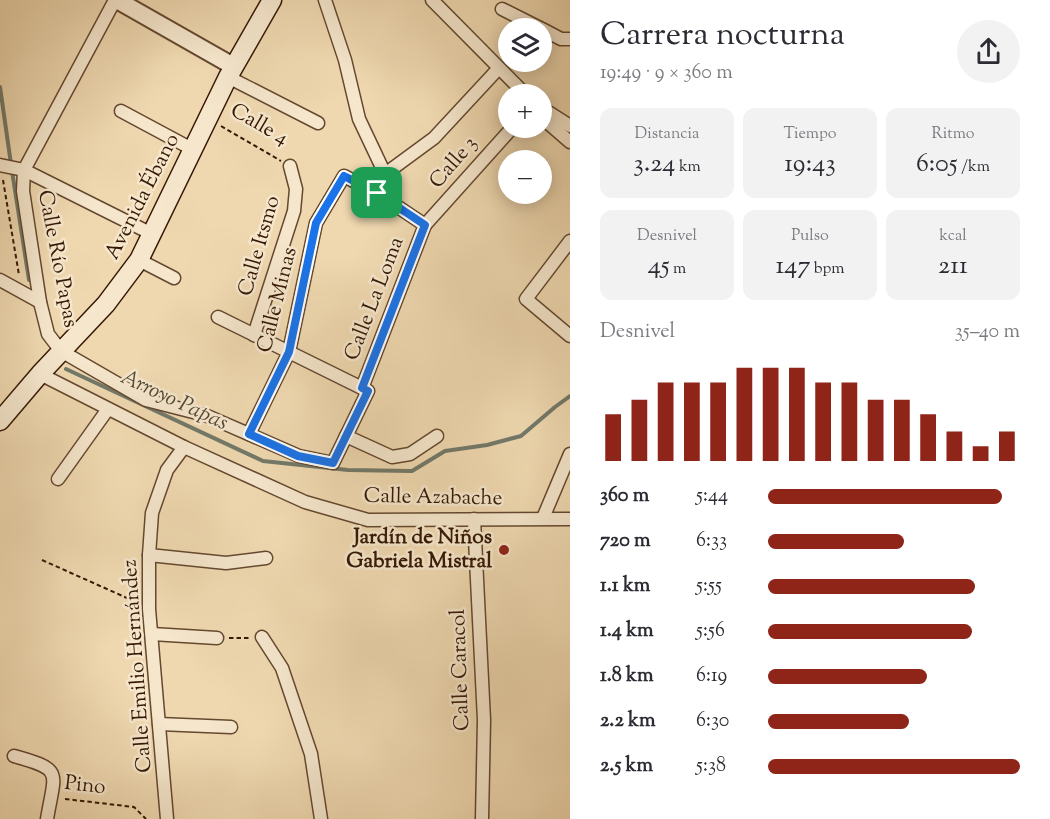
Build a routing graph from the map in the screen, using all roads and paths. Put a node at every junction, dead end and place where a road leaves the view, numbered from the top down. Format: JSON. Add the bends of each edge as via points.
{"nodes":[{"id":1,"x":272,"y":0,"type":"edge"},
{"id":2,"x":325,"y":0,"type":"edge"},
{"id":3,"x":432,"y":0,"type":"edge"},
{"id":4,"x":124,"y":2,"type":"edge"},
{"id":5,"x":502,"y":9,"type":"dead end"},
{"id":6,"x":520,"y":18,"type":"edge"},
{"id":7,"x":552,"y":34,"type":"edge"},
{"id":8,"x":570,"y":39,"type":"edge"},
{"id":9,"x":498,"y":69,"type":"joint"},
{"id":10,"x":231,"y":72,"type":"junction"},
{"id":11,"x":501,"y":72,"type":"edge"},
{"id":12,"x":514,"y":84,"type":"edge"},
{"id":13,"x":121,"y":111,"type":"dead end"},
{"id":14,"x":552,"y":114,"type":"edge"},
{"id":15,"x":208,"y":118,"type":"junction"},
{"id":16,"x":318,"y":123,"type":"dead end"},
{"id":17,"x":552,"y":126,"type":"edge"},
{"id":18,"x":570,"y":126,"type":"edge"},
{"id":19,"x":503,"y":138,"type":"edge"},
{"id":20,"x":570,"y":142,"type":"edge"},
{"id":21,"x":192,"y":149,"type":"junction"},
{"id":22,"x":290,"y":166,"type":"joint"},
{"id":23,"x":9,"y":167,"type":"edge"},
{"id":24,"x":385,"y":174,"type":"junction"},
{"id":25,"x":377,"y":193,"type":"junction"},
{"id":26,"x":425,"y":225,"type":"junction"},
{"id":27,"x":152,"y":234,"type":"junction"},
{"id":28,"x":570,"y":241,"type":"edge"},
{"id":29,"x":139,"y":260,"type":"junction"},
{"id":30,"x":174,"y":278,"type":"dead end"},
{"id":31,"x":0,"y":280,"type":"edge"},
{"id":32,"x":22,"y":292,"type":"junction"},
{"id":33,"x":40,"y":302,"type":"junction"},
{"id":34,"x":219,"y":317,"type":"dead end"},
{"id":35,"x":254,"y":335,"type":"junction"},
{"id":36,"x":570,"y":336,"type":"edge"},
{"id":37,"x":61,"y":351,"type":"junction"},
{"id":38,"x":289,"y":352,"type":"junction"},
{"id":39,"x":40,"y":374,"type":"junction"},
{"id":40,"x":365,"y":390,"type":"junction"},
{"id":41,"x":108,"y":409,"type":"junction"},
{"id":42,"x":0,"y":420,"type":"edge"},
{"id":43,"x":249,"y":434,"type":"junction"},
{"id":44,"x":346,"y":436,"type":"junction"},
{"id":45,"x":437,"y":436,"type":"dead end"},
{"id":46,"x":184,"y":447,"type":"junction"},
{"id":47,"x":570,"y":454,"type":"edge"},
{"id":48,"x":58,"y":479,"type":"dead end"},
{"id":49,"x":543,"y":518,"type":"junction"},
{"id":50,"x":474,"y":519,"type":"junction"},
{"id":51,"x":570,"y":519,"type":"edge"},
{"id":52,"x":149,"y":555,"type":"junction"},
{"id":53,"x":266,"y":558,"type":"dead end"},
{"id":54,"x":42,"y":560,"type":"dead end"},
{"id":55,"x":149,"y":609,"type":"junction"},
{"id":56,"x":152,"y":634,"type":"junction"},
{"id":57,"x":262,"y":637,"type":"joint"},
{"id":58,"x":217,"y":638,"type":"joint"},
{"id":59,"x":159,"y":724,"type":"junction"},
{"id":60,"x":231,"y":727,"type":"dead end"},
{"id":61,"x":14,"y":756,"type":"dead end"},
{"id":62,"x":51,"y":798,"type":"junction"},
{"id":63,"x":48,"y":819,"type":"edge"},
{"id":64,"x":146,"y":819,"type":"edge"},
{"id":65,"x":167,"y":819,"type":"edge"},
{"id":66,"x":321,"y":819,"type":"edge"},
{"id":67,"x":482,"y":819,"type":"edge"}],
"edges":[{"from":1,"to":10,"type":"main road","name":"Avenida Ébano"},
{"from":2,"to":24,"type":"street","via":[[359,119]]},
{"from":3,"to":9,"type":"street"},
{"from":4,"to":10,"type":"street"},
{"from":4,"to":23,"type":"street"},
{"from":5,"to":6,"type":"street"},
{"from":7,"to":8,"type":"street"},
{"from":9,"to":24,"type":"street","via":[[434,138]]},
{"from":10,"to":15,"type":"main road","name":"Avenida Ébano"},
{"from":10,"to":16,"type":"street"},
{"from":11,"to":12,"type":"street"},
{"from":13,"to":21,"type":"street"},
{"from":14,"to":18,"type":"street"},
{"from":15,"to":21,"type":"main road","name":"Avenida Ébano"},
{"from":15,"to":22,"type":"path","name":"Calle 4"},
{"from":17,"to":20,"type":"street"},
{"from":19,"to":26,"type":"street","name":"Calle 3"},
{"from":21,"to":27,"type":"main road","name":"Avenida Ébano"},
{"from":22,"to":35,"type":"street","name":"Calle Itsmo","via":[[296,189],[294,211]]},
{"from":23,"to":27,"type":"street"},
{"from":23,"to":32,"type":"path"},
{"from":23,"to":33,"type":"street","name":"Calle Río Papas","via":[[23,190]]},
{"from":24,"to":25,"type":"street"},
{"from":25,"to":26,"type":"street"},
{"from":25,"to":38,"type":"street","name":"Calle Minas","via":[[344,176],[316,223]]},
{"from":26,"to":40,"type":"street","name":"Calle La Loma"},
{"from":27,"to":29,"type":"main road","name":"Avenida Ébano"},
{"from":28,"to":36,"type":"street","via":[[526,299]]},
{"from":29,"to":30,"type":"street"},
{"from":29,"to":37,"type":"main road","name":"Avenida Ébano","via":[[106,304]]},
{"from":31,"to":32,"type":"street"},
{"from":32,"to":33,"type":"street"},
{"from":33,"to":37,"type":"street","name":"Calle Río Papas","via":[[48,334]]},
{"from":34,"to":35,"type":"street"},
{"from":35,"to":38,"type":"street"},
{"from":37,"to":39,"type":"main road","name":"Avenida Ébano"},
{"from":37,"to":43,"type":"street","via":[[146,400],[205,415]]},
{"from":38,"to":40,"type":"street"},
{"from":38,"to":43,"type":"street","name":"Calle Minas"},
{"from":39,"to":41,"type":"street","name":"Calle Azabache"},
{"from":39,"to":42,"type":"main road","name":"Avenida Ébano"},
{"from":40,"to":44,"type":"street","name":"Calle La Loma"},
{"from":41,"to":46,"type":"street","name":"Calle Azabache"},
{"from":41,"to":48,"type":"street"},
{"from":43,"to":44,"type":"street","name":"Calle La Loma","via":[[298,456],[333,463]]},
{"from":44,"to":45,"type":"street","via":[[392,457],[410,454]]},
{"from":46,"to":50,"type":"street","name":"Calle Azabache","via":[[305,502],[368,520]]},
{"from":46,"to":52,"type":"street","name":"Calle Emilio Hernández","via":[[168,470],[152,513]]},
{"from":47,"to":49,"type":"street"},
{"from":49,"to":50,"type":"street","name":"Calle Azabache"},
{"from":49,"to":51,"type":"street","name":"Calle Azabache"},
{"from":50,"to":67,"type":"street","name":"Calle Caracol","via":[[484,720]]},
{"from":52,"to":53,"type":"street","via":[[226,563]]},
{"from":52,"to":55,"type":"street","name":"Calle Emilio Hernández"},
{"from":54,"to":55,"type":"path"},
{"from":55,"to":56,"type":"street","name":"Calle Emilio Hernández"},
{"from":56,"to":58,"type":"street"},
{"from":56,"to":59,"type":"street","name":"Calle Emilio Hernández"},
{"from":57,"to":58,"type":"path"},
{"from":57,"to":66,"type":"street","via":[[282,668],[311,754]]},
{"from":59,"to":60,"type":"street"},
{"from":59,"to":65,"type":"street","name":"Calle Emilio Hernández"},
{"from":61,"to":62,"type":"street","via":[[51,770]]},
{"from":62,"to":63,"type":"street"},
{"from":62,"to":64,"type":"path","name":"Pino","via":[[134,807]]}]}
